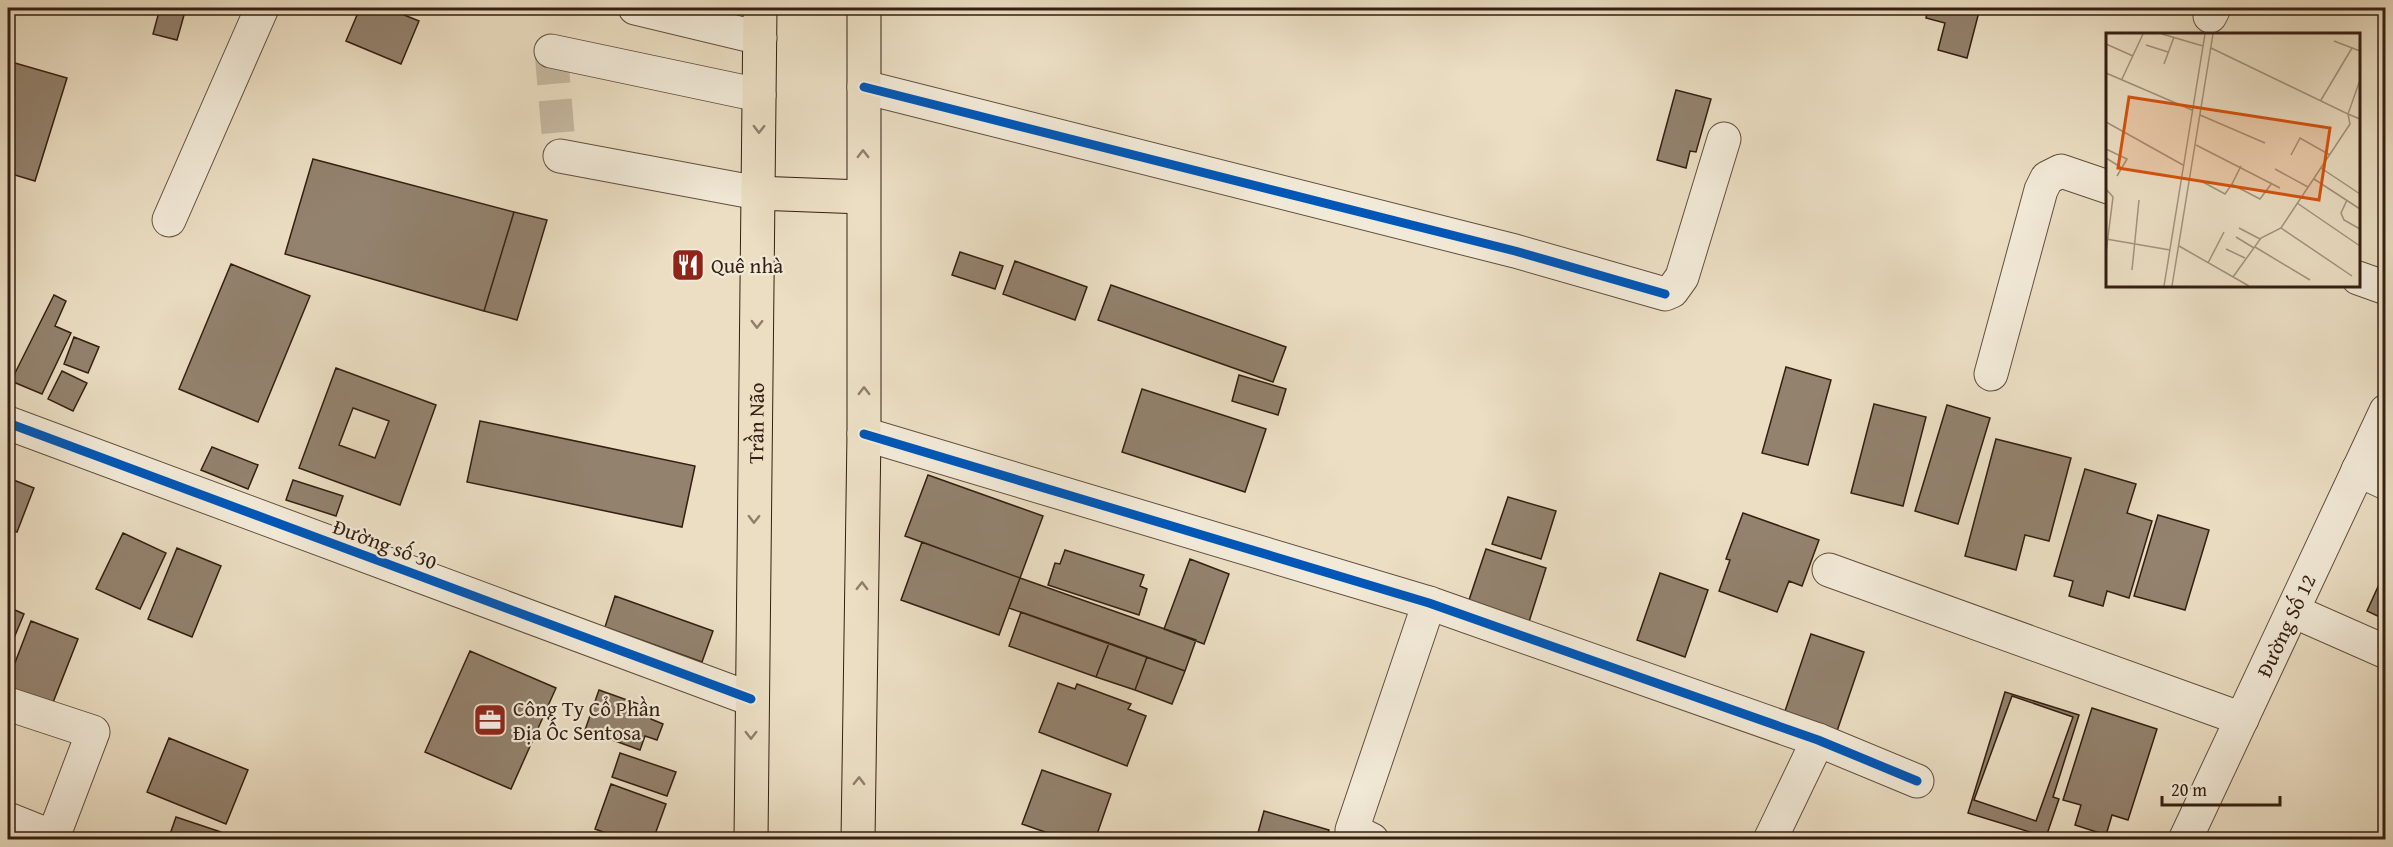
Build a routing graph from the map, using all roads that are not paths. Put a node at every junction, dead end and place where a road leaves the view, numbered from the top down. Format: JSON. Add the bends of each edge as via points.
{"nodes":[{"id":1,"x":262,"y":8,"type":"edge"},
{"id":2,"x":635,"y":8,"type":"edge"},
{"id":3,"x":864,"y":8,"type":"edge"},
{"id":4,"x":760,"y":23,"type":"edge"},
{"id":5,"x":552,"y":51,"type":"dead end"},
{"id":6,"x":864,"y":87,"type":"junction"},
{"id":7,"x":759,"y":95,"type":"junction"},
{"id":8,"x":1724,"y":139,"type":"dead end"},
{"id":9,"x":560,"y":156,"type":"dead end"},
{"id":10,"x":2106,"y":187,"type":"edge"},
{"id":11,"x":759,"y":193,"type":"junction"},
{"id":12,"x":863,"y":197,"type":"junction"},
{"id":13,"x":169,"y":220,"type":"dead end"},
{"id":14,"x":2360,"y":279,"type":"edge"},
{"id":15,"x":2385,"y":288,"type":"edge"},
{"id":16,"x":1990,"y":374,"type":"dead end"},
{"id":17,"x":2385,"y":411,"type":"edge"},
{"id":18,"x":8,"y":423,"type":"edge"},
{"id":19,"x":864,"y":434,"type":"junction"},
{"id":20,"x":2372,"y":477,"type":"edge"},
{"id":21,"x":1829,"y":570,"type":"dead end"},
{"id":22,"x":1429,"y":603,"type":"junction"},
{"id":23,"x":2293,"y":611,"type":"junction"},
{"id":24,"x":2385,"y":652,"type":"edge"},
{"id":25,"x":751,"y":699,"type":"junction"},
{"id":26,"x":8,"y":704,"type":"edge"},
{"id":27,"x":2242,"y":719,"type":"junction"},
{"id":28,"x":1818,"y":740,"type":"junction"},
{"id":29,"x":1917,"y":781,"type":"dead end"},
{"id":30,"x":8,"y":819,"type":"edge"},
{"id":31,"x":1358,"y":836,"type":"edge"},
{"id":32,"x":53,"y":838,"type":"edge"},
{"id":33,"x":751,"y":840,"type":"edge"},
{"id":34,"x":858,"y":840,"type":"edge"},
{"id":35,"x":1770,"y":840,"type":"edge"},
{"id":36,"x":2185,"y":840,"type":"edge"}],
"edges":[{"from":1,"to":13,"type":"street"},
{"from":2,"to":4,"type":"street"},
{"from":3,"to":6,"type":"main road"},
{"from":4,"to":7,"type":"main road","name":"Trần Não"},
{"from":5,"to":7,"type":"street"},
{"from":6,"to":8,"type":"street","via":[[1503,248],[1665,294],[1682,277]]},
{"from":12,"to":6,"type":"main road","one_way":true},
{"from":7,"to":11,"type":"main road","name":"Trần Não","one_way":true},
{"from":9,"to":11,"type":"street"},
{"from":10,"to":16,"type":"street","via":[[2061,171],[2047,178]]},
{"from":11,"to":12,"type":"main road"},
{"from":11,"to":25,"type":"main road","name":"Trần Não","one_way":true},
{"from":19,"to":12,"type":"main road","one_way":true},
{"from":14,"to":15,"type":"street"},
{"from":17,"to":20,"type":"street","name":"Đường Số 12"},
{"from":18,"to":25,"type":"street","name":"Đường số 30"},
{"from":19,"to":22,"type":"street"},
{"from":34,"to":19,"type":"main road","one_way":true},
{"from":20,"to":23,"type":"street","name":"Đường Số 12"},
{"from":21,"to":27,"type":"street"},
{"from":22,"to":28,"type":"street"},
{"from":22,"to":31,"type":"street"},
{"from":23,"to":24,"type":"street"},
{"from":23,"to":27,"type":"street","name":"Đường Số 12"},
{"from":25,"to":33,"type":"main road","name":"Trần Não","one_way":true},
{"from":26,"to":32,"type":"street","via":[[93,732]]},
{"from":27,"to":36,"type":"street","name":"Đường Số 12"},
{"from":28,"to":29,"type":"street"},
{"from":28,"to":35,"type":"street"},
{"from":30,"to":32,"type":"street"}]}
